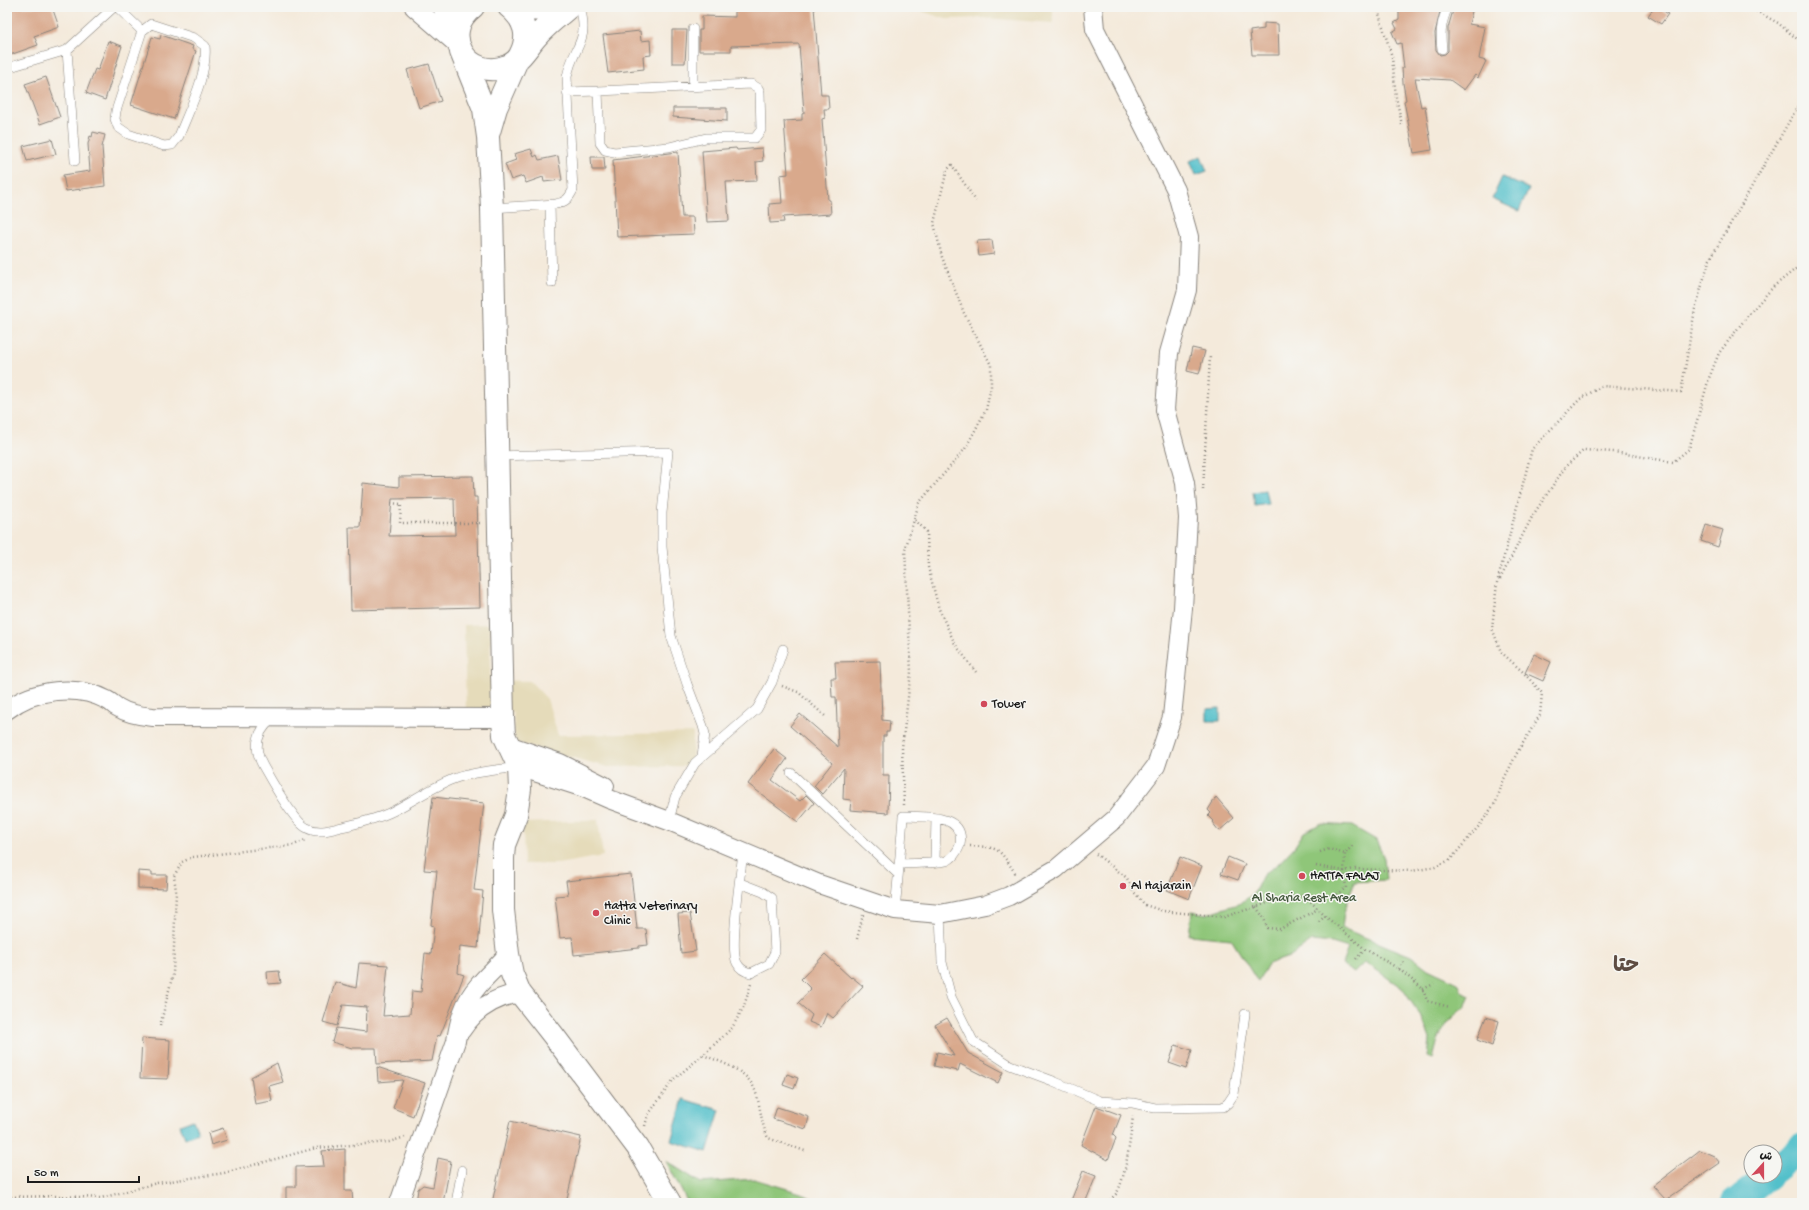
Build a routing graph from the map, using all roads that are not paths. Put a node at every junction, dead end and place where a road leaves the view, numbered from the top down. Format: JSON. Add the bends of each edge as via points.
{"nodes":[{"id":1,"x":116,"y":7,"type":"edge"},
{"id":2,"x":414,"y":7,"type":"edge"},
{"id":3,"x":444,"y":7,"type":"edge"},
{"id":4,"x":473,"y":7,"type":"edge"},
{"id":5,"x":510,"y":7,"type":"edge"},
{"id":6,"x":513,"y":7,"type":"edge"},
{"id":7,"x":569,"y":7,"type":"edge"},
{"id":8,"x":580,"y":7,"type":"edge"},
{"id":9,"x":1093,"y":7,"type":"edge"},
{"id":10,"x":1448,"y":7,"type":"edge"},
{"id":11,"x":693,"y":29,"type":"dead end"},
{"id":12,"x":142,"y":31,"type":"junction"},
{"id":13,"x":460,"y":46,"type":"junction"},
{"id":14,"x":1442,"y":48,"type":"dead end"},
{"id":15,"x":67,"y":50,"type":"junction"},
{"id":16,"x":518,"y":58,"type":"junction"},
{"id":17,"x":7,"y":68,"type":"edge"},
{"id":18,"x":693,"y":87,"type":"junction"},
{"id":19,"x":598,"y":91,"type":"junction"},
{"id":20,"x":567,"y":92,"type":"junction"},
{"id":21,"x":488,"y":137,"type":"junction"},
{"id":22,"x":75,"y":161,"type":"dead end"},
{"id":23,"x":550,"y":204,"type":"junction"},
{"id":24,"x":492,"y":208,"type":"junction"},
{"id":25,"x":552,"y":284,"type":"dead end"},
{"id":26,"x":497,"y":456,"type":"junction"},
{"id":27,"x":783,"y":649,"type":"dead end"},
{"id":28,"x":7,"y":710,"type":"edge"},
{"id":29,"x":275,"y":717,"type":"junction"},
{"id":30,"x":503,"y":718,"type":"junction"},
{"id":31,"x":508,"y":745,"type":"junction"},
{"id":32,"x":702,"y":756,"type":"junction"},
{"id":33,"x":519,"y":767,"type":"junction"},
{"id":34,"x":791,"y":773,"type":"dead end"},
{"id":35,"x":635,"y":808,"type":"junction"},
{"id":36,"x":936,"y":818,"type":"junction"},
{"id":37,"x":669,"y":821,"type":"junction"},
{"id":38,"x":743,"y":852,"type":"junction"},
{"id":39,"x":935,"y":861,"type":"junction"},
{"id":40,"x":899,"y":864,"type":"junction"},
{"id":41,"x":898,"y":874,"type":"junction"},
{"id":42,"x":740,"y":883,"type":"junction"},
{"id":43,"x":895,"y":910,"type":"junction"},
{"id":44,"x":940,"y":914,"type":"junction"},
{"id":45,"x":508,"y":954,"type":"junction"},
{"id":46,"x":520,"y":994,"type":"junction"},
{"id":47,"x":1245,"y":1014,"type":"dead end"},
{"id":48,"x":456,"y":1041,"type":"junction"},
{"id":49,"x":462,"y":1170,"type":"dead end"},
{"id":50,"x":399,"y":1203,"type":"edge"},
{"id":51,"x":456,"y":1203,"type":"edge"},
{"id":52,"x":670,"y":1203,"type":"edge"}],
"edges":[{"from":1,"to":12,"type":"lane"},
{"from":1,"to":15,"type":"lane"},
{"from":2,"to":13,"type":"street"},
{"from":3,"to":13,"type":"main road"},
{"from":4,"to":13,"type":"main road","via":[[461,20],[458,31]]},
{"from":5,"to":16,"type":"main road","via":[[524,24],[526,35],[524,47]]},
{"from":6,"to":7,"type":"main road","via":[[545,10]]},
{"from":7,"to":16,"type":"main road","via":[[538,34]]},
{"from":8,"to":20,"type":"lane","via":[[584,35],[569,67]]},
{"from":9,"to":44,"type":"street","via":[[1095,29],[1176,190],[1189,237],[1187,290],[1169,353],[1165,410],[1186,483],[1188,518],[1183,608],[1172,717],[1156,766],[1116,818],[1056,870],[1009,896],[986,905]]},
{"from":10,"to":14,"type":"lane","via":[[1442,18]]},
{"from":11,"to":18,"type":"lane"},
{"from":12,"to":12,"type":"lane","via":[[151,24],[194,38],[205,46],[206,56],[202,73],[179,136],[172,145],[164,146],[128,134],[118,127],[115,119]]},
{"from":13,"to":16,"type":"main road","via":[[468,60],[488,70],[510,65]]},
{"from":13,"to":21,"type":"main road","via":[[484,109]]},
{"from":15,"to":17,"type":"lane"},
{"from":15,"to":22,"type":"lane"},
{"from":16,"to":21,"type":"main road","via":[[496,108]]},
{"from":18,"to":19,"type":"lane"},
{"from":18,"to":19,"type":"lane","via":[[751,84],[755,86],[760,92],[760,134],[755,138],[706,138],[668,147],[610,152],[600,144]]},
{"from":19,"to":20,"type":"lane"},
{"from":20,"to":23,"type":"lane","via":[[573,190],[564,202]]},
{"from":21,"to":24,"type":"main road"},
{"from":23,"to":24,"type":"lane"},
{"from":23,"to":25,"type":"lane"},
{"from":24,"to":26,"type":"main road"},
{"from":26,"to":30,"type":"main road"},
{"from":26,"to":32,"type":"lane","via":[[668,452],[662,513],[662,546],[669,621],[674,649],[705,734]]},
{"from":27,"to":32,"type":"lane","via":[[772,682],[756,709]]},
{"from":28,"to":29,"type":"street","via":[[41,694],[76,691],[107,700],[141,716]]},
{"from":29,"to":30,"type":"street"},
{"from":29,"to":33,"type":"lane","via":[[266,723],[259,734],[256,746],[258,754],[299,823],[313,831],[326,831],[366,821],[456,778],[482,771]]},
{"from":30,"to":31,"type":"main road","via":[[504,735]]},
{"from":31,"to":33,"type":"main road"},
{"from":31,"to":35,"type":"street","via":[[579,772],[616,792]]},
{"from":32,"to":37,"type":"lane","via":[[695,763],[676,797]]},
{"from":33,"to":35,"type":"street","via":[[545,774]]},
{"from":33,"to":45,"type":"main road","via":[[520,790],[516,815],[504,845],[503,858],[503,910]]},
{"from":34,"to":41,"type":"lane"},
{"from":35,"to":37,"type":"street"},
{"from":36,"to":39,"type":"lane"},
{"from":36,"to":39,"type":"lane","via":[[947,820],[955,826],[960,836],[960,846],[946,861]]},
{"from":36,"to":40,"type":"lane","via":[[903,816]]},
{"from":37,"to":38,"type":"street"},
{"from":38,"to":42,"type":"lane"},
{"from":38,"to":43,"type":"street","via":[[819,884]]},
{"from":39,"to":40,"type":"lane"},
{"from":40,"to":41,"type":"lane"},
{"from":41,"to":43,"type":"lane"},
{"from":42,"to":42,"type":"lane","via":[[733,950],[737,964],[744,971],[752,973],[769,964],[775,952],[772,898]]},
{"from":43,"to":44,"type":"street"},
{"from":44,"to":47,"type":"lane","via":[[942,962],[951,997],[973,1041],[1010,1065],[1100,1101],[1133,1103],[1155,1108],[1223,1107],[1234,1094]]},
{"from":45,"to":46,"type":"main road"},
{"from":45,"to":48,"type":"street","via":[[470,997],[458,1024]]},
{"from":46,"to":48,"type":"street","via":[[500,998],[482,1007],[468,1021]]},
{"from":46,"to":52,"type":"main road","via":[[638,1148]]},
{"from":48,"to":50,"type":"street"},
{"from":49,"to":51,"type":"lane"}]}
